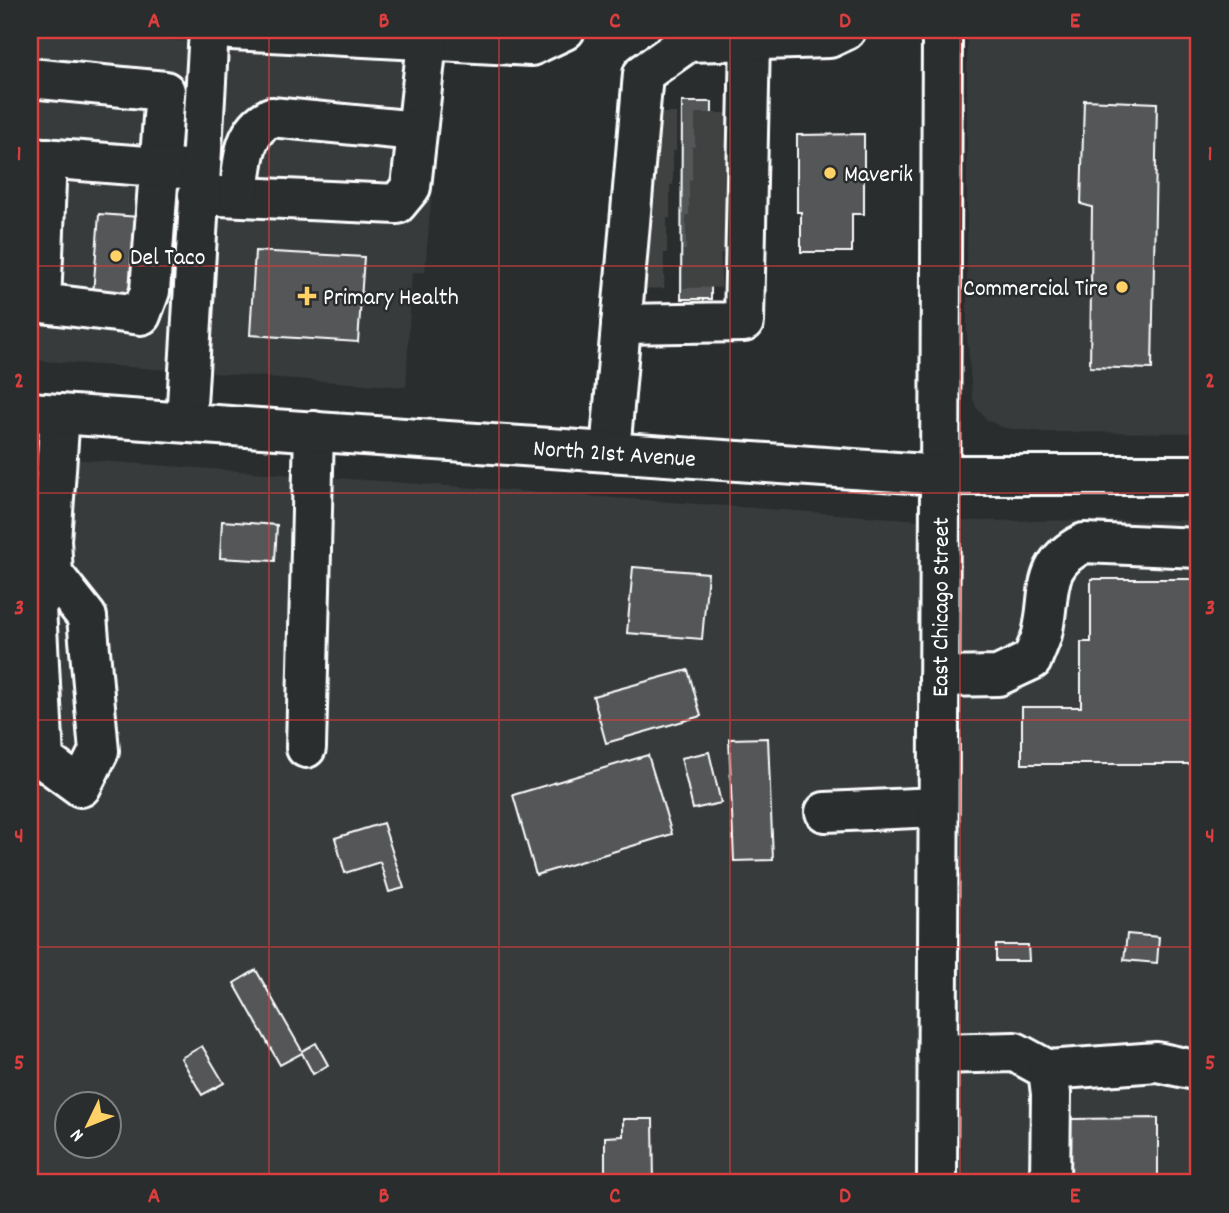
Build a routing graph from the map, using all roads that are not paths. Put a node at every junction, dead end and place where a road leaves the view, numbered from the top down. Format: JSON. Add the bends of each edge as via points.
{"nodes":[{"id":1,"x":209,"y":30,"type":"edge"},
{"id":2,"x":231,"y":30,"type":"edge"},
{"id":3,"x":565,"y":30,"type":"edge"},
{"id":4,"x":846,"y":30,"type":"edge"},
{"id":5,"x":942,"y":30,"type":"edge"},
{"id":6,"x":750,"y":40,"type":"junction"},
{"id":7,"x":427,"y":41,"type":"junction"},
{"id":8,"x":30,"y":78,"type":"edge"},
{"id":9,"x":417,"y":131,"type":"junction"},
{"id":10,"x":38,"y":157,"type":"edge"},
{"id":11,"x":160,"y":167,"type":"junction"},
{"id":12,"x":199,"y":182,"type":"junction"},
{"id":13,"x":239,"y":197,"type":"junction"},
{"id":14,"x":621,"y":324,"type":"junction"},
{"id":15,"x":45,"y":413,"type":"edge"},
{"id":16,"x":186,"y":422,"type":"junction"},
{"id":17,"x":314,"y":431,"type":"junction"},
{"id":18,"x":610,"y":452,"type":"junction"},
{"id":19,"x":940,"y":475,"type":"junction"},
{"id":20,"x":1199,"y":475,"type":"edge"},
{"id":21,"x":1199,"y":548,"type":"edge"},
{"id":22,"x":52,"y":574,"type":"dead end"},
{"id":23,"x":939,"y":677,"type":"junction"},
{"id":24,"x":306,"y":748,"type":"dead end"},
{"id":25,"x":938,"y":807,"type":"junction"},
{"id":26,"x":825,"y":812,"type":"dead end"},
{"id":27,"x":937,"y":1054,"type":"junction"},
{"id":28,"x":1048,"y":1070,"type":"junction"},
{"id":29,"x":1199,"y":1071,"type":"edge"},
{"id":30,"x":937,"y":1183,"type":"edge"},
{"id":31,"x":1050,"y":1183,"type":"edge"}],
"edges":[{"from":1,"to":12,"type":"street"},
{"from":2,"to":7,"type":"street"},
{"from":3,"to":7,"type":"street","via":[[531,46]]},
{"from":4,"to":6,"type":"street","via":[[829,37]]},
{"from":5,"to":19,"type":"street","name":"East Chicago Street"},
{"from":6,"to":14,"type":"street","via":[[688,42],[643,74]]},
{"from":6,"to":14,"type":"street","via":[[744,322]]},
{"from":7,"to":9,"type":"street"},
{"from":8,"to":11,"type":"street","via":[[165,91]]},
{"from":9,"to":13,"type":"street","via":[[411,187],[397,204]]},
{"from":9,"to":13,"type":"street","via":[[271,117],[250,134]]},
{"from":10,"to":11,"type":"street"},
{"from":10,"to":11,"type":"street","via":[[41,303],[141,315],[150,291]]},
{"from":11,"to":12,"type":"street"},
{"from":12,"to":13,"type":"street"},
{"from":12,"to":16,"type":"street"},
{"from":14,"to":18,"type":"street"},
{"from":15,"to":16,"type":"street","name":"North 21st Avenue"},
{"from":15,"to":22,"type":"street"},
{"from":16,"to":17,"type":"street","name":"North 21st Avenue"},
{"from":17,"to":18,"type":"street","name":"North 21st Avenue"},
{"from":17,"to":24,"type":"street"},
{"from":18,"to":19,"type":"street","name":"North 21st Avenue"},
{"from":19,"to":20,"type":"street","name":"North 21st Avenue"},
{"from":19,"to":23,"type":"street","name":"East Chicago Street"},
{"from":21,"to":23,"type":"street","via":[[1084,543],[1069,550],[1058,562],[1047,588],[1042,632],[1032,660],[998,676]]},
{"from":23,"to":25,"type":"street","name":"East Chicago Street"},
{"from":25,"to":26,"type":"street"},
{"from":25,"to":27,"type":"street","name":"East Chicago Street"},
{"from":27,"to":28,"type":"street","via":[[1015,1052]]},
{"from":27,"to":30,"type":"street","name":"East Chicago Street"},
{"from":28,"to":29,"type":"street","via":[[1157,1062]]},
{"from":28,"to":31,"type":"street"}]}
